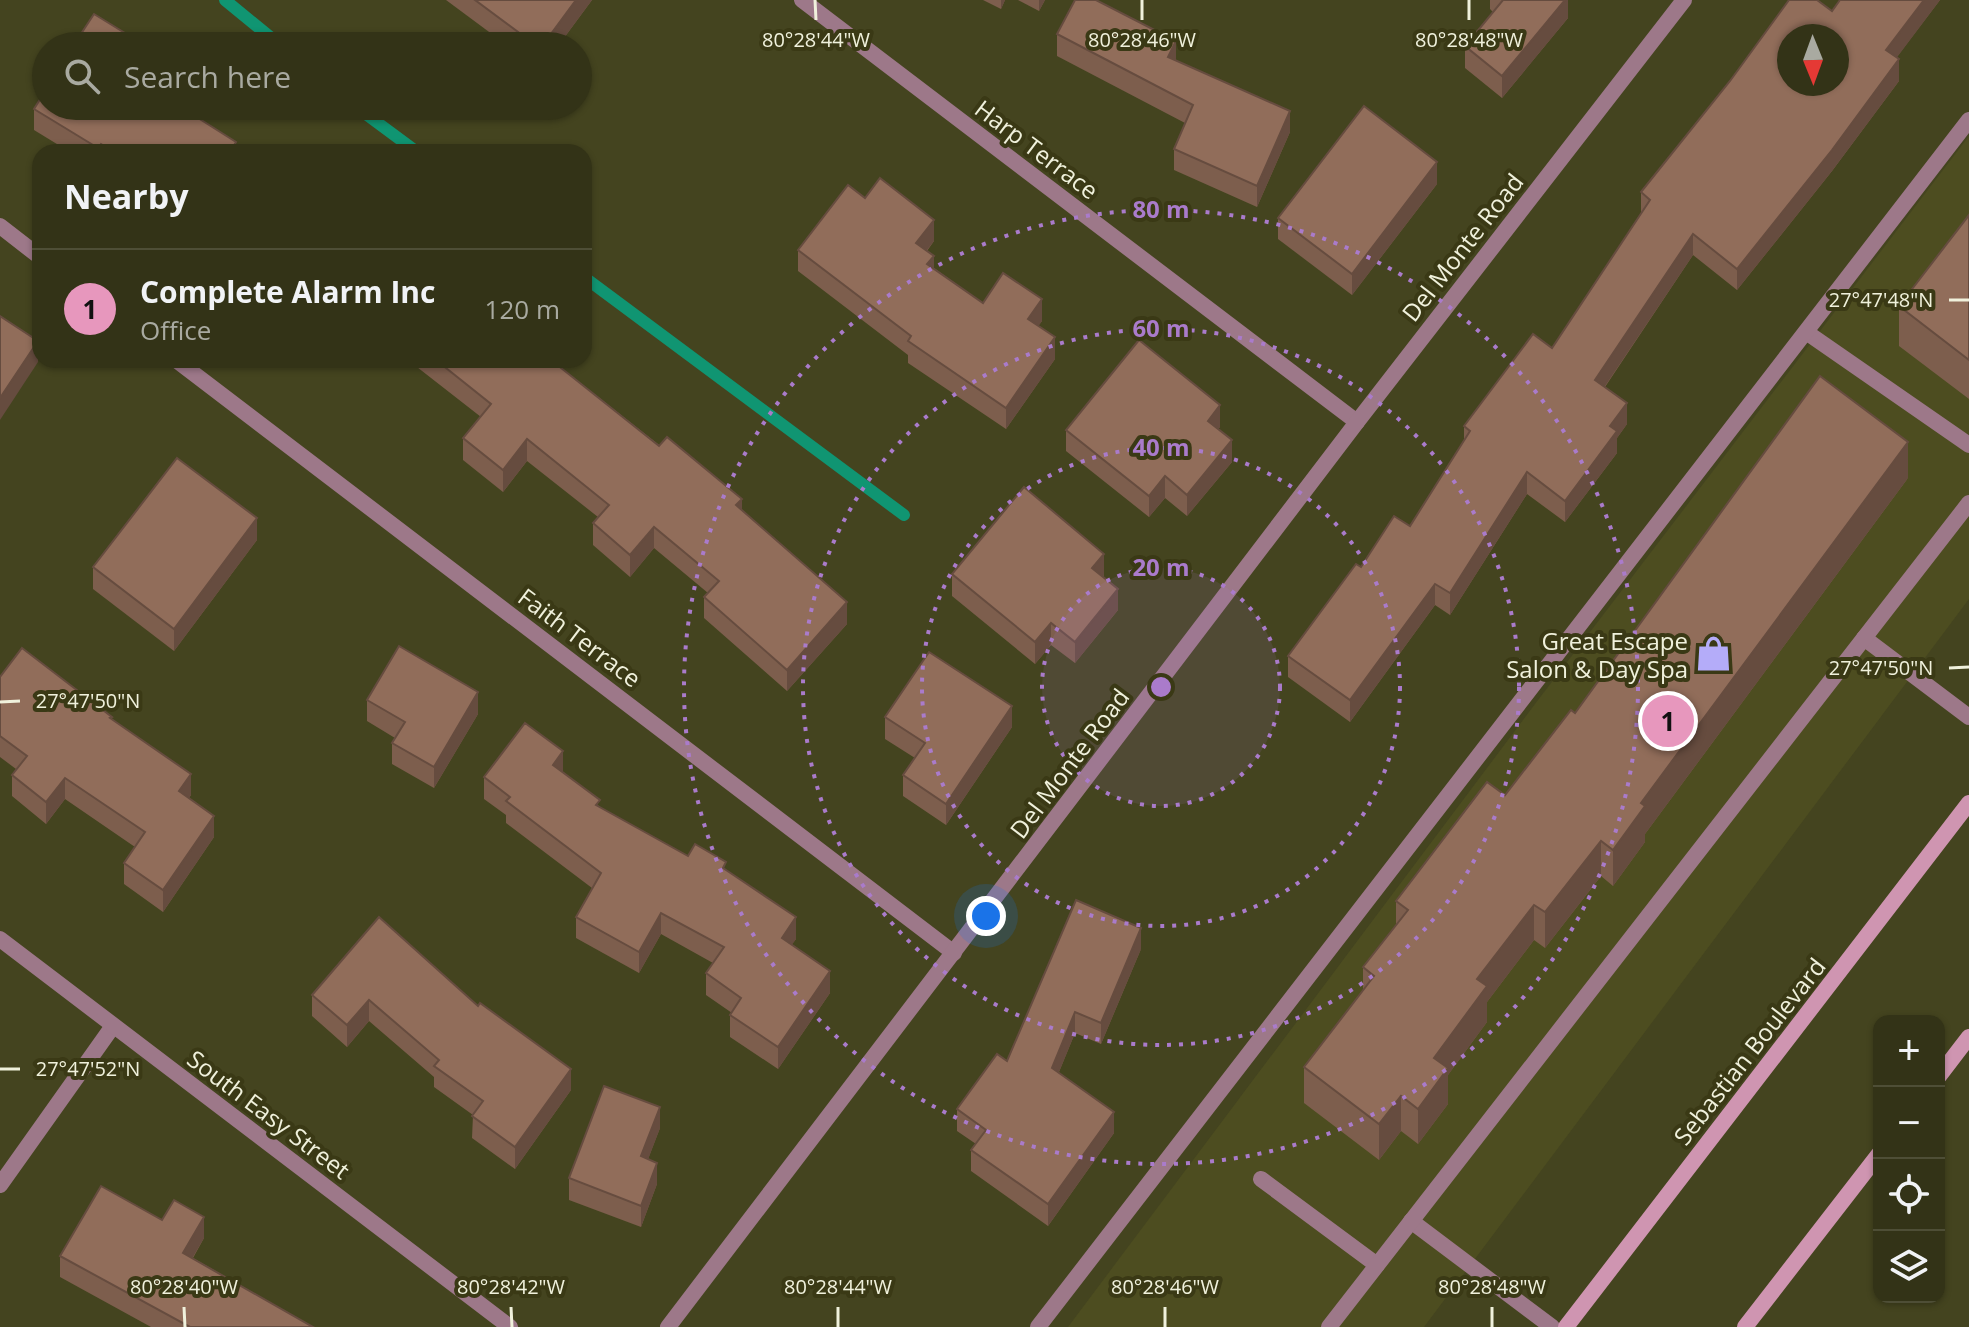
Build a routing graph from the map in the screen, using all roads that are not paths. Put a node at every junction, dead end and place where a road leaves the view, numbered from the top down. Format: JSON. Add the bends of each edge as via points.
{"nodes":[{"id":1,"x":802,"y":0,"type":"edge"},
{"id":2,"x":1684,"y":0,"type":"edge"},
{"id":3,"x":1969,"y":120,"type":"edge"},
{"id":4,"x":0,"y":226,"type":"edge"},
{"id":5,"x":32,"y":251,"type":"edge"},
{"id":6,"x":1806,"y":332,"type":"junction"},
{"id":7,"x":186,"y":368,"type":"edge"},
{"id":8,"x":1357,"y":422,"type":"junction"},
{"id":9,"x":1969,"y":445,"type":"edge"},
{"id":10,"x":1969,"y":503,"type":"edge"},
{"id":11,"x":1864,"y":638,"type":"junction"},
{"id":12,"x":1969,"y":717,"type":"edge"},
{"id":13,"x":1969,"y":803,"type":"edge"},
{"id":14,"x":0,"y":939,"type":"edge"},
{"id":15,"x":954,"y":953,"type":"junction"},
{"id":16,"x":113,"y":1026,"type":"junction"},
{"id":17,"x":1969,"y":1037,"type":"edge"},
{"id":18,"x":1945,"y":1068,"type":"edge"},
{"id":19,"x":1875,"y":1159,"type":"edge"},
{"id":20,"x":1261,"y":1179,"type":"dead end"},
{"id":21,"x":0,"y":1185,"type":"edge"},
{"id":22,"x":1411,"y":1221,"type":"junction"},
{"id":23,"x":1377,"y":1265,"type":"junction"},
{"id":24,"x":510,"y":1327,"type":"edge"},
{"id":25,"x":668,"y":1327,"type":"edge"},
{"id":26,"x":1038,"y":1327,"type":"edge"},
{"id":27,"x":1329,"y":1327,"type":"edge"},
{"id":28,"x":1552,"y":1327,"type":"edge"},
{"id":29,"x":1566,"y":1327,"type":"edge"},
{"id":30,"x":1745,"y":1327,"type":"edge"}],
"edges":[{"from":1,"to":8,"type":"street","name":"Harp Terrace"},
{"from":2,"to":8,"type":"street","name":"Del Monte Road"},
{"from":3,"to":6,"type":"street"},
{"from":4,"to":5,"type":"street"},
{"from":6,"to":9,"type":"street"},
{"from":6,"to":26,"type":"street"},
{"from":7,"to":15,"type":"street","name":"Faith Terrace"},
{"from":8,"to":15,"type":"street","name":"Del Monte Road"},
{"from":10,"to":11,"type":"street"},
{"from":11,"to":12,"type":"street"},
{"from":11,"to":22,"type":"street"},
{"from":13,"to":29,"type":"main road","name":"Sebastian Boulevard"},
{"from":14,"to":16,"type":"street","name":"South Easy Street"},
{"from":15,"to":25,"type":"street","name":"Del Monte Road"},
{"from":16,"to":21,"type":"street"},
{"from":16,"to":24,"type":"street","name":"South Easy Street"},
{"from":17,"to":18,"type":"main road"},
{"from":19,"to":30,"type":"main road"},
{"from":20,"to":23,"type":"street"},
{"from":22,"to":23,"type":"street"},
{"from":22,"to":28,"type":"street"},
{"from":23,"to":27,"type":"street"}]}
